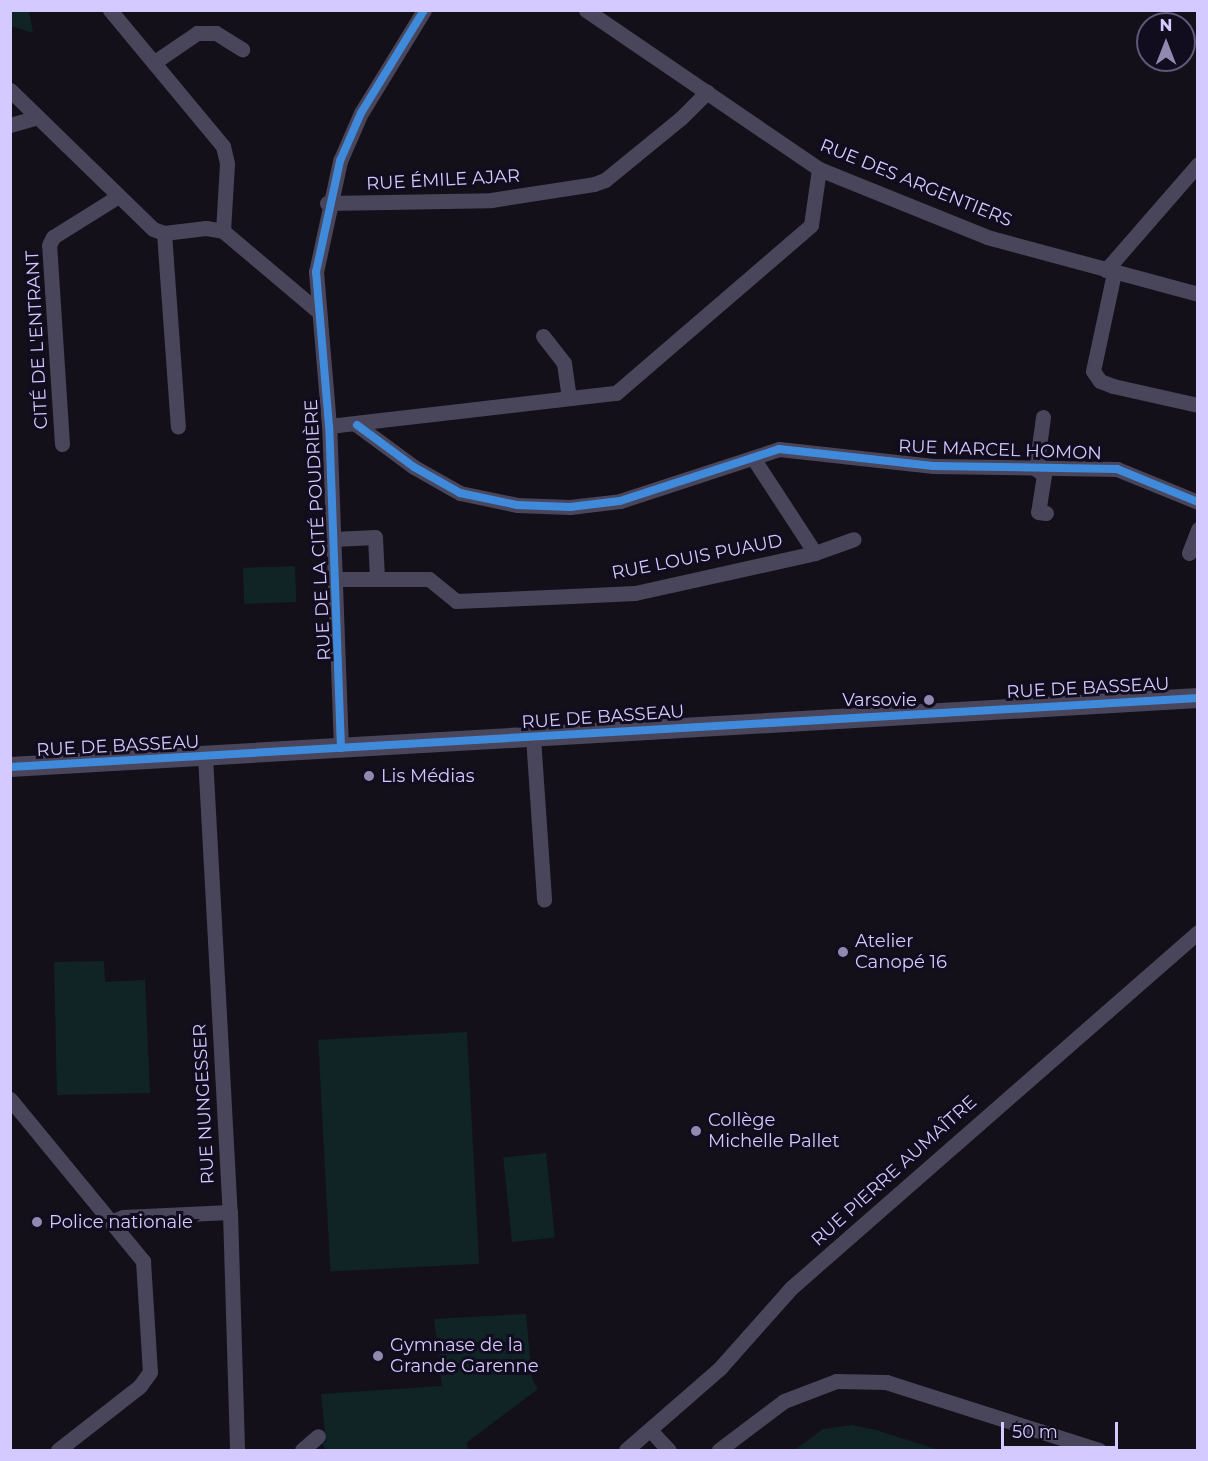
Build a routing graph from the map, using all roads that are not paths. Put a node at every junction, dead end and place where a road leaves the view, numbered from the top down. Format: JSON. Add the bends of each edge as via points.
{"nodes":[{"id":1,"x":110,"y":10,"type":"edge"},
{"id":2,"x":424,"y":10,"type":"edge"},
{"id":3,"x":586,"y":10,"type":"edge"},
{"id":4,"x":242,"y":49,"type":"dead end"},
{"id":5,"x":156,"y":61,"type":"junction"},
{"id":6,"x":10,"y":90,"type":"edge"},
{"id":7,"x":707,"y":92,"type":"junction"},
{"id":8,"x":38,"y":117,"type":"junction"},
{"id":9,"x":10,"y":125,"type":"edge"},
{"id":10,"x":1197,"y":164,"type":"edge"},
{"id":11,"x":819,"y":168,"type":"junction"},
{"id":12,"x":117,"y":196,"type":"junction"},
{"id":13,"x":327,"y":203,"type":"junction"},
{"id":14,"x":223,"y":231,"type":"junction"},
{"id":15,"x":164,"y":233,"type":"junction"},
{"id":16,"x":1110,"y":272,"type":"junction"},
{"id":17,"x":1197,"y":294,"type":"edge"},
{"id":18,"x":320,"y":312,"type":"junction"},
{"id":19,"x":543,"y":336,"type":"dead end"},
{"id":20,"x":569,"y":398,"type":"junction"},
{"id":21,"x":1197,"y":405,"type":"edge"},
{"id":22,"x":1043,"y":417,"type":"dead end"},
{"id":23,"x":357,"y":425,"type":"junction"},
{"id":24,"x":178,"y":426,"type":"dead end"},
{"id":25,"x":329,"y":426,"type":"junction"},
{"id":26,"x":62,"y":444,"type":"dead end"},
{"id":27,"x":753,"y":458,"type":"junction"},
{"id":28,"x":1036,"y":469,"type":"junction"},
{"id":29,"x":1197,"y":502,"type":"edge"},
{"id":30,"x":1046,"y":513,"type":"dead end"},
{"id":31,"x":1197,"y":529,"type":"edge"},
{"id":32,"x":334,"y":539,"type":"junction"},
{"id":33,"x":854,"y":539,"type":"dead end"},
{"id":34,"x":816,"y":553,"type":"junction"},
{"id":35,"x":1189,"y":553,"type":"dead end"},
{"id":36,"x":377,"y":578,"type":"junction"},
{"id":37,"x":336,"y":579,"type":"junction"},
{"id":38,"x":1197,"y":698,"type":"edge"},
{"id":39,"x":533,"y":737,"type":"junction"},
{"id":40,"x":341,"y":748,"type":"junction"},
{"id":41,"x":205,"y":756,"type":"junction"},
{"id":42,"x":10,"y":767,"type":"edge"},
{"id":43,"x":544,"y":900,"type":"dead end"},
{"id":44,"x":1197,"y":932,"type":"edge"},
{"id":45,"x":10,"y":1099,"type":"edge"},
{"id":46,"x":230,"y":1212,"type":"junction"},
{"id":47,"x":111,"y":1222,"type":"junction"},
{"id":48,"x":651,"y":1431,"type":"junction"},
{"id":49,"x":318,"y":1436,"type":"dead end"},
{"id":50,"x":58,"y":1450,"type":"edge"},
{"id":51,"x":237,"y":1450,"type":"edge"},
{"id":52,"x":302,"y":1450,"type":"edge"},
{"id":53,"x":626,"y":1450,"type":"edge"},
{"id":54,"x":669,"y":1450,"type":"edge"},
{"id":55,"x":718,"y":1450,"type":"edge"},
{"id":56,"x":1099,"y":1450,"type":"edge"}],
"edges":[{"from":1,"to":5,"type":"street"},
{"from":2,"to":13,"type":"street","name":"RUE DE LA CITÉ POUDRIÈRE","via":[[361,113]]},
{"from":3,"to":7,"type":"street","name":"RUE DES ARGENTIERS"},
{"from":4,"to":5,"type":"street","via":[[216,33],[196,33]]},
{"from":5,"to":14,"type":"street","via":[[223,146],[227,164]]},
{"from":6,"to":8,"type":"street"},
{"from":7,"to":11,"type":"street","name":"RUE DES ARGENTIERS"},
{"from":7,"to":13,"type":"street","name":"RUE ÉMILE AJAR","via":[[664,132],[605,180],[594,184],[491,200]]},
{"from":8,"to":9,"type":"street"},
{"from":8,"to":12,"type":"street"},
{"from":10,"to":16,"type":"street"},
{"from":11,"to":16,"type":"street","name":"RUE DES ARGENTIERS","via":[[987,237]]},
{"from":11,"to":20,"type":"street","via":[[811,225],[616,393]]},
{"from":12,"to":15,"type":"street"},
{"from":12,"to":26,"type":"street","name":"CITÉ DE L'ENTRANT","via":[[53,237],[49,245]]},
{"from":13,"to":18,"type":"street","name":"RUE DE LA CITÉ POUDRIÈRE","via":[[316,272]]},
{"from":14,"to":15,"type":"street","via":[[206,228]]},
{"from":14,"to":18,"type":"street"},
{"from":15,"to":24,"type":"street"},
{"from":16,"to":17,"type":"street","name":"RUE DES ARGENTIERS"},
{"from":16,"to":21,"type":"street","via":[[1093,370],[1096,376],[1113,386]]},
{"from":18,"to":25,"type":"street","name":"RUE DE LA CITÉ POUDRIÈRE"},
{"from":19,"to":20,"type":"street","via":[[564,363]]},
{"from":20,"to":23,"type":"street"},
{"from":22,"to":28,"type":"street"},
{"from":23,"to":25,"type":"street"},
{"from":23,"to":27,"type":"street","name":"RUE MARCEL HOMON","via":[[414,467],[460,493],[517,505],[570,507],[620,501]]},
{"from":25,"to":32,"type":"street","name":"RUE DE LA CITÉ POUDRIÈRE"},
{"from":27,"to":28,"type":"street","name":"RUE MARCEL HOMON","via":[[779,449],[933,466]]},
{"from":27,"to":34,"type":"street","name":"RUE LOUIS PUAUD"},
{"from":28,"to":29,"type":"street","name":"RUE MARCEL HOMON","via":[[1117,469]]},
{"from":28,"to":30,"type":"street","via":[[1044,475],[1038,512]]},
{"from":31,"to":35,"type":"street"},
{"from":32,"to":36,"type":"street","via":[[375,537]]},
{"from":32,"to":37,"type":"street","name":"RUE DE LA CITÉ POUDRIÈRE"},
{"from":33,"to":34,"type":"street"},
{"from":34,"to":36,"type":"street","name":"RUE LOUIS PUAUD","via":[[635,592],[592,595],[456,601],[429,579]]},
{"from":36,"to":37,"type":"street","name":"RUE LOUIS PUAUD"},
{"from":37,"to":40,"type":"street","name":"RUE DE LA CITÉ POUDRIÈRE"},
{"from":38,"to":39,"type":"street","name":"RUE DE BASSEAU"},
{"from":39,"to":40,"type":"street","name":"RUE DE BASSEAU"},
{"from":39,"to":43,"type":"street"},
{"from":40,"to":41,"type":"street","name":"RUE DE BASSEAU"},
{"from":41,"to":42,"type":"street","name":"RUE DE BASSEAU"},
{"from":41,"to":46,"type":"street","name":"RUE NUNGESSER"},
{"from":44,"to":48,"type":"street","name":"RUE PIERRE AUMAÎTRE","via":[[791,1288],[720,1368]]},
{"from":45,"to":47,"type":"street"},
{"from":46,"to":47,"type":"street","via":[[123,1217]]},
{"from":46,"to":51,"type":"street","name":"RUE NUNGESSER"},
{"from":47,"to":50,"type":"street","via":[[143,1262],[150,1372],[140,1386]]},
{"from":48,"to":53,"type":"street","name":"RUE PIERRE AUMAÎTRE"},
{"from":48,"to":54,"type":"street"},
{"from":49,"to":52,"type":"street"},
{"from":55,"to":56,"type":"street","via":[[784,1401],[836,1381],[886,1382]]}]}
